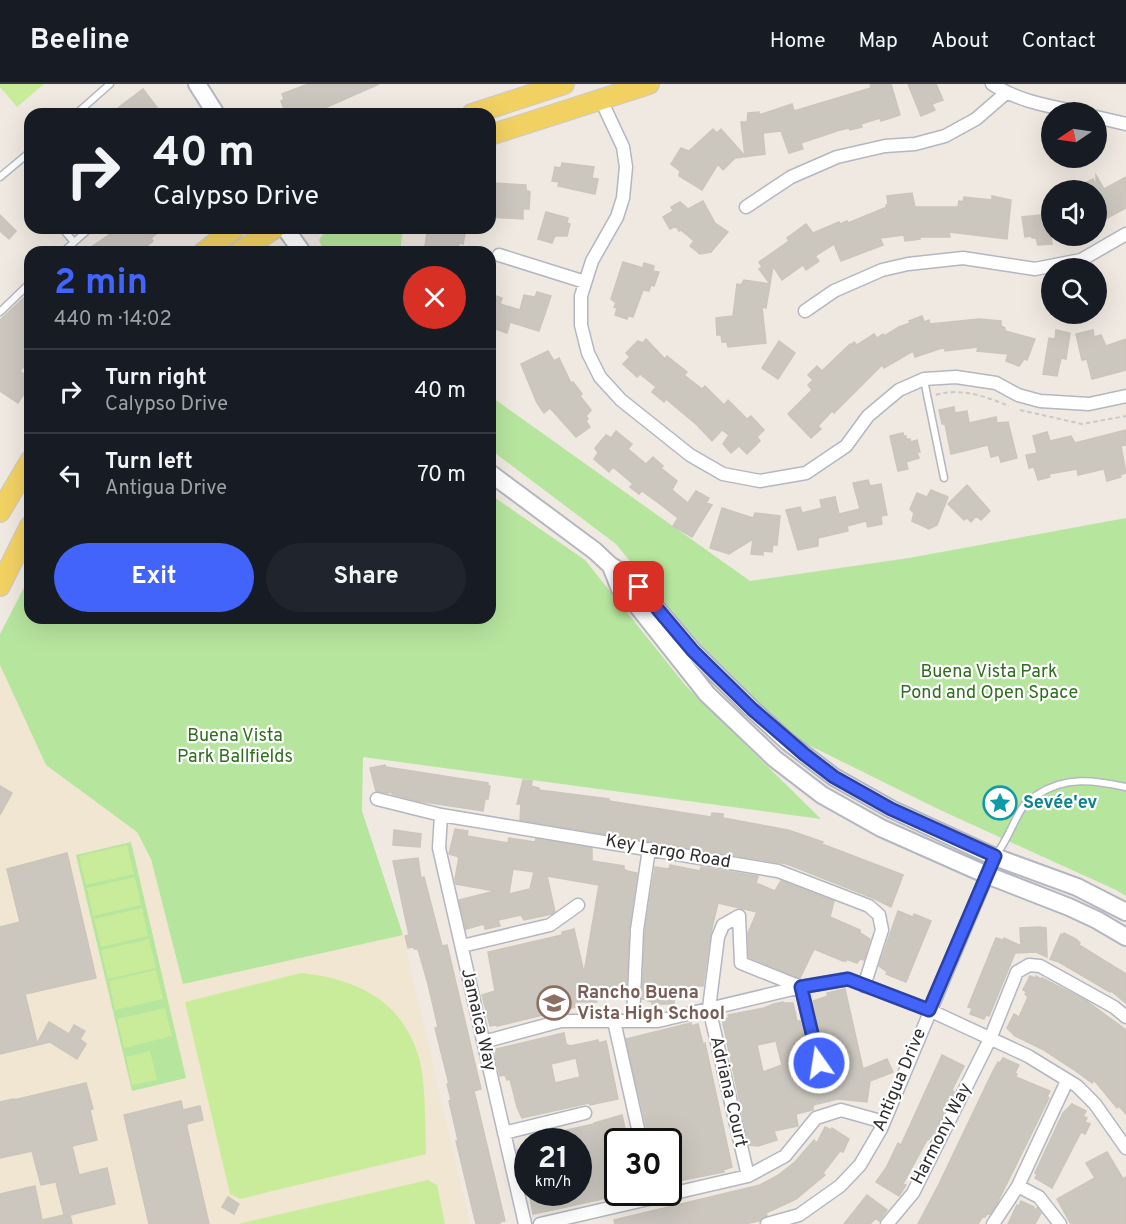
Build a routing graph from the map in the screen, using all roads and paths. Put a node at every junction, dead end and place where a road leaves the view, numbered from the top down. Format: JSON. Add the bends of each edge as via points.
{"nodes":[{"id":1,"x":118,"y":84,"type":"edge"},
{"id":2,"x":197,"y":84,"type":"edge"},
{"id":3,"x":564,"y":84,"type":"edge"},
{"id":4,"x":649,"y":84,"type":"edge"},
{"id":5,"x":992,"y":84,"type":"edge"},
{"id":6,"x":109,"y":86,"type":"edge"},
{"id":7,"x":1005,"y":93,"type":"junction"},
{"id":8,"x":601,"y":99,"type":"junction"},
{"id":9,"x":1041,"y":104,"type":"edge"},
{"id":10,"x":87,"y":108,"type":"edge"},
{"id":11,"x":212,"y":108,"type":"edge"},
{"id":12,"x":490,"y":108,"type":"edge"},
{"id":13,"x":1107,"y":120,"type":"edge"},
{"id":14,"x":1126,"y":124,"type":"edge"},
{"id":15,"x":496,"y":133,"type":"edge"},
{"id":16,"x":24,"y":157,"type":"edge"},
{"id":17,"x":0,"y":177,"type":"edge"},
{"id":18,"x":746,"y":207,"type":"dead end"},
{"id":19,"x":67,"y":234,"type":"edge"},
{"id":20,"x":83,"y":234,"type":"edge"},
{"id":21,"x":227,"y":234,"type":"edge"},
{"id":22,"x":266,"y":234,"type":"edge"},
{"id":23,"x":1126,"y":234,"type":"edge"},
{"id":24,"x":74,"y":242,"type":"junction"},
{"id":25,"x":70,"y":246,"type":"edge"},
{"id":26,"x":212,"y":246,"type":"edge"},
{"id":27,"x":248,"y":246,"type":"edge"},
{"id":28,"x":499,"y":255,"type":"dead end"},
{"id":29,"x":585,"y":282,"type":"junction"},
{"id":30,"x":24,"y":289,"type":"edge"},
{"id":31,"x":805,"y":311,"type":"dead end"},
{"id":32,"x":0,"y":312,"type":"edge"},
{"id":33,"x":924,"y":379,"type":"junction"},
{"id":34,"x":1126,"y":396,"type":"edge"},
{"id":35,"x":24,"y":471,"type":"edge"},
{"id":36,"x":496,"y":477,"type":"edge"},
{"id":37,"x":944,"y":478,"type":"dead end"},
{"id":38,"x":0,"y":512,"type":"edge"},
{"id":39,"x":24,"y":538,"type":"edge"},
{"id":40,"x":610,"y":566,"type":"junction"},
{"id":41,"x":0,"y":586,"type":"edge"},
{"id":42,"x":1126,"y":787,"type":"edge"},
{"id":43,"x":377,"y":799,"type":"dead end"},
{"id":44,"x":441,"y":815,"type":"junction"},
{"id":45,"x":649,"y":849,"type":"junction"},
{"id":46,"x":995,"y":856,"type":"junction"},
{"id":47,"x":987,"y":875,"type":"junction"},
{"id":48,"x":578,"y":905,"type":"dead end"},
{"id":49,"x":1126,"y":912,"type":"edge"},
{"id":50,"x":1126,"y":937,"type":"edge"},
{"id":51,"x":462,"y":946,"type":"junction"},
{"id":52,"x":864,"y":986,"type":"junction"},
{"id":53,"x":801,"y":987,"type":"junction"},
{"id":54,"x":708,"y":1008,"type":"junction"},
{"id":55,"x":929,"y":1010,"type":"junction"},
{"id":56,"x":1126,"y":1017,"type":"edge"},
{"id":57,"x":633,"y":1020,"type":"junction"},
{"id":58,"x":614,"y":1021,"type":"junction"},
{"id":59,"x":990,"y":1039,"type":"junction"},
{"id":60,"x":483,"y":1042,"type":"junction"},
{"id":61,"x":819,"y":1063,"type":"dead end"},
{"id":62,"x":1067,"y":1081,"type":"junction"},
{"id":63,"x":585,"y":1113,"type":"dead end"},
{"id":64,"x":884,"y":1122,"type":"junction"},
{"id":65,"x":638,"y":1128,"type":"edge"},
{"id":66,"x":1121,"y":1131,"type":"edge"},
{"id":67,"x":504,"y":1133,"type":"junction"},
{"id":68,"x":1126,"y":1148,"type":"edge"},
{"id":69,"x":748,"y":1176,"type":"junction"},
{"id":70,"x":1018,"y":1186,"type":"junction"},
{"id":71,"x":682,"y":1189,"type":"edge"},
{"id":72,"x":610,"y":1206,"type":"edge"},
{"id":73,"x":525,"y":1224,"type":"edge"},
{"id":74,"x":540,"y":1224,"type":"edge"},
{"id":75,"x":766,"y":1224,"type":"edge"},
{"id":76,"x":887,"y":1224,"type":"edge"},
{"id":77,"x":993,"y":1224,"type":"edge"},
{"id":78,"x":1060,"y":1224,"type":"edge"}],
"edges":[{"from":1,"to":6,"type":"lane"},
{"from":2,"to":11,"type":"street"},
{"from":3,"to":12,"type":"main road"},
{"from":4,"to":8,"type":"main road"},
{"from":5,"to":7,"type":"street"},
{"from":6,"to":10,"type":"lane"},
{"from":7,"to":9,"type":"street"},
{"from":7,"to":18,"type":"street","via":[[976,119],[945,136],[837,157],[791,177]]},
{"from":8,"to":15,"type":"main road"},
{"from":8,"to":29,"type":"street","via":[[623,147],[626,166],[617,217]]},
{"from":13,"to":14,"type":"street"},
{"from":16,"to":17,"type":"lane"},
{"from":19,"to":24,"type":"lane"},
{"from":20,"to":24,"type":"lane"},
{"from":21,"to":26,"type":"main road"},
{"from":22,"to":27,"type":"main road"},
{"from":23,"to":31,"type":"street","via":[[1081,260],[1035,269],[963,258],[882,270],[834,291]]},
{"from":24,"to":25,"type":"lane"},
{"from":28,"to":29,"type":"street"},
{"from":29,"to":33,"type":"street","via":[[581,325],[588,353],[600,377],[621,400],[690,455],[723,474],[760,481],[806,473],[846,446],[868,416],[899,390]]},
{"from":30,"to":32,"type":"lane"},
{"from":33,"to":34,"type":"street","via":[[956,377],[996,383],[1040,401],[1089,404]]},
{"from":33,"to":37,"type":"lane"},
{"from":35,"to":38,"type":"main road"},
{"from":36,"to":40,"type":"street"},
{"from":39,"to":41,"type":"main road"},
{"from":40,"to":46,"type":"street","via":[[630,577],[693,651],[752,709],[825,770],[891,809]]},
{"from":40,"to":47,"type":"street","via":[[620,589],[707,694],[775,759],[822,795],[871,822]]},
{"from":42,"to":46,"type":"lane","via":[[1083,780],[1047,788],[1026,803]]},
{"from":43,"to":44,"type":"street","name":"Key Largo Road"},
{"from":44,"to":45,"type":"street","name":"Key Largo Road"},
{"from":44,"to":51,"type":"street","name":"Jamaica Way","via":[[440,848]]},
{"from":45,"to":52,"type":"street","name":"Key Largo Road","via":[[778,871],[869,906],[879,915],[882,930]]},
{"from":45,"to":57,"type":"street","via":[[637,930]]},
{"from":46,"to":47,"type":"street","name":"Antigua Drive"},
{"from":46,"to":49,"type":"street","via":[[1077,887]]},
{"from":47,"to":50,"type":"street","via":[[1069,907]]},
{"from":47,"to":55,"type":"street","name":"Antigua Drive"},
{"from":48,"to":51,"type":"street","via":[[550,925]]},
{"from":51,"to":60,"type":"street","name":"Jamaica Way"},
{"from":52,"to":53,"type":"street","via":[[848,979]]},
{"from":52,"to":55,"type":"street"},
{"from":53,"to":54,"type":"street"},
{"from":53,"to":54,"type":"street","via":[[741,963],[739,916],[723,925],[718,937]]},
{"from":53,"to":61,"type":"street"},
{"from":54,"to":57,"type":"street","via":[[658,1021]]},
{"from":54,"to":69,"type":"street","name":"Adriana Court"},
{"from":55,"to":59,"type":"street"},
{"from":55,"to":64,"type":"street","name":"Antigua Drive"},
{"from":56,"to":59,"type":"street","name":"Harmony Way","via":[[1040,966],[1029,965],[1017,972]]},
{"from":57,"to":58,"type":"street"},
{"from":58,"to":60,"type":"street","via":[[561,1021]]},
{"from":58,"to":65,"type":"street"},
{"from":59,"to":62,"type":"street","via":[[1028,1056]]},
{"from":59,"to":76,"type":"street","name":"Harmony Way","via":[[913,1193]]},
{"from":60,"to":67,"type":"street","name":"Jamaica Way"},
{"from":62,"to":66,"type":"street","via":[[1077,1086]]},
{"from":62,"to":70,"type":"street"},
{"from":63,"to":67,"type":"street"},
{"from":64,"to":69,"type":"street","via":[[840,1110],[816,1118],[785,1156]]},
{"from":64,"to":75,"type":"street","name":"Antigua Drive","via":[[860,1165],[840,1186],[799,1215]]},
{"from":66,"to":68,"type":"street"},
{"from":67,"to":73,"type":"street","name":"Jamaica Way"},
{"from":69,"to":71,"type":"street"},
{"from":70,"to":77,"type":"street"},
{"from":70,"to":78,"type":"street","via":[[1039,1197]]},
{"from":72,"to":74,"type":"street"}]}
